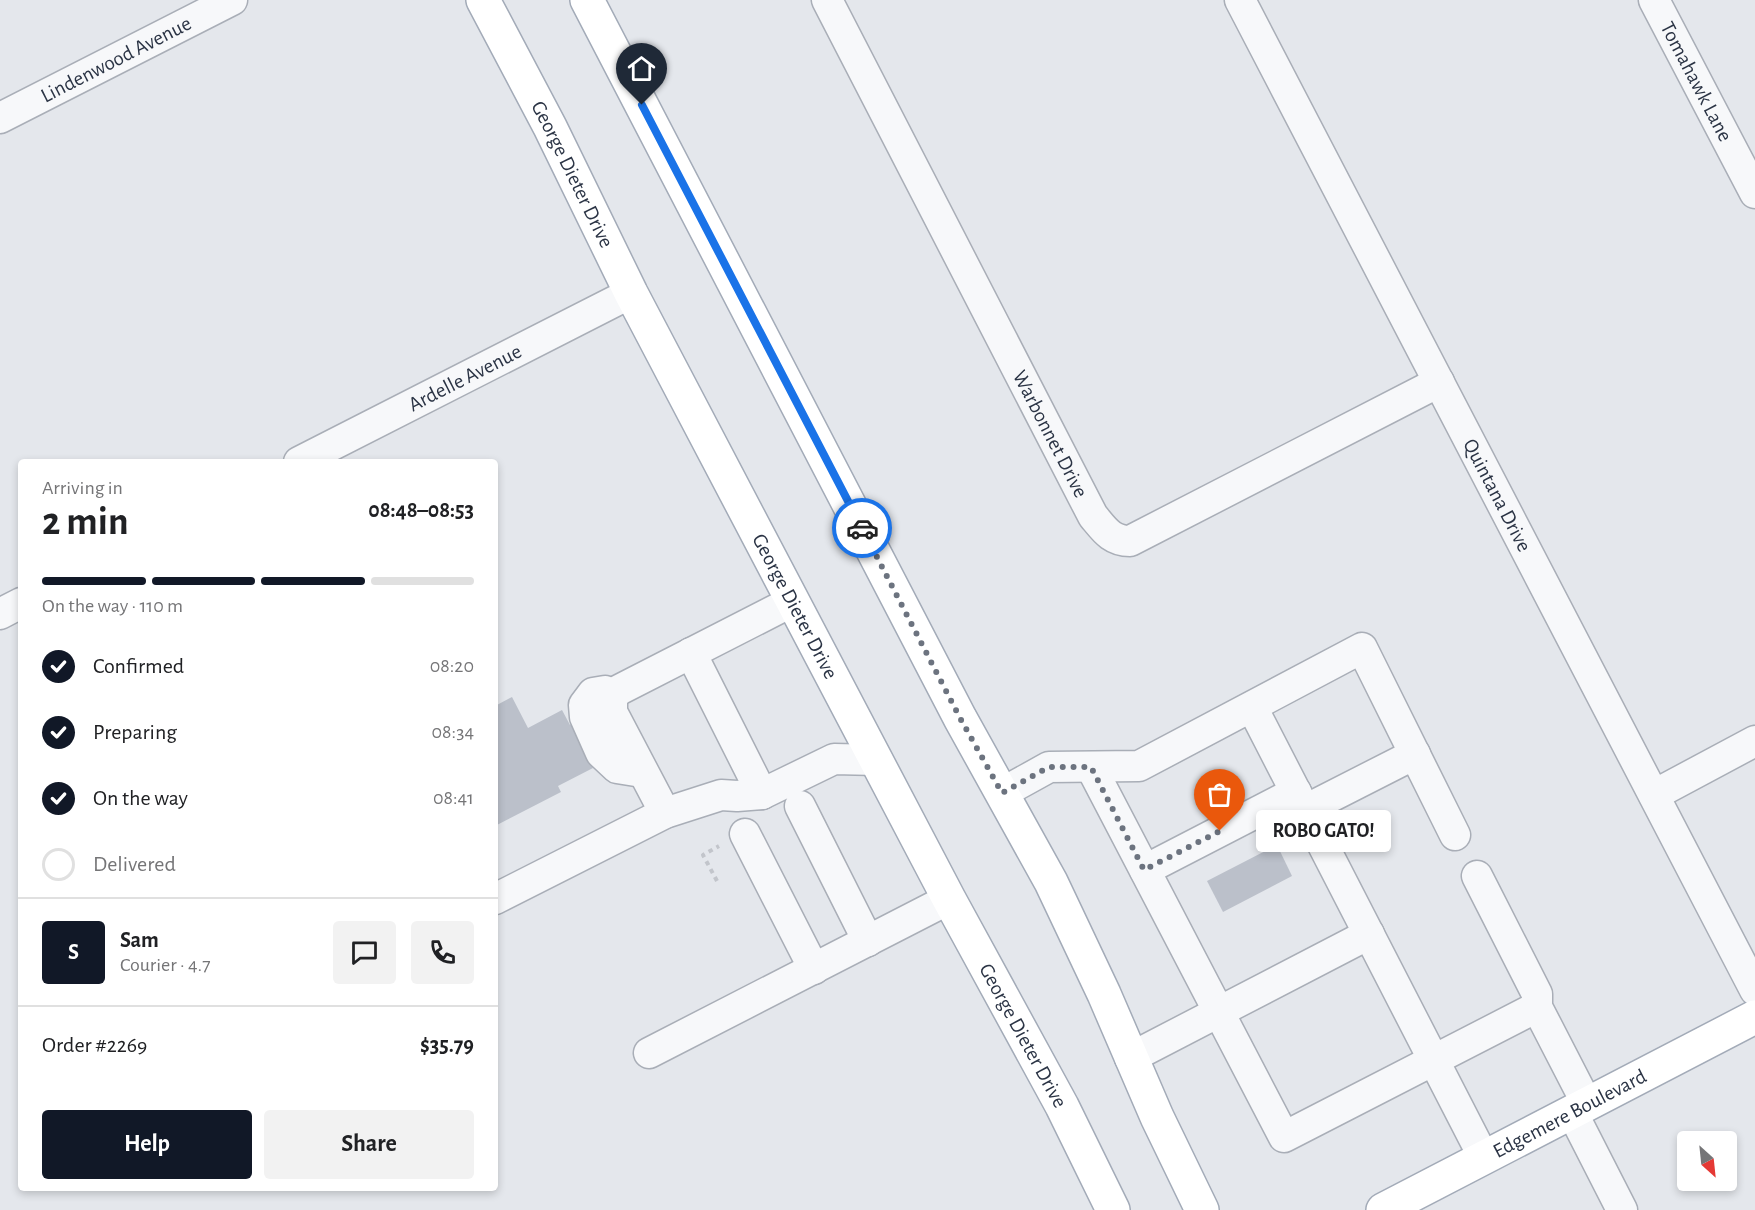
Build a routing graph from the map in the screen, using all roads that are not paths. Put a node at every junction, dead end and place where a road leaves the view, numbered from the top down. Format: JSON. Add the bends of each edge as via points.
{"nodes":[{"id":1,"x":232,"y":0,"type":"edge"},
{"id":2,"x":483,"y":0,"type":"edge"},
{"id":3,"x":587,"y":0,"type":"edge"},
{"id":4,"x":827,"y":0,"type":"edge"},
{"id":5,"x":1240,"y":0,"type":"edge"},
{"id":6,"x":1654,"y":0,"type":"edge"},
{"id":7,"x":0,"y":118,"type":"edge"},
{"id":8,"x":1755,"y":193,"type":"edge"},
{"id":9,"x":631,"y":293,"type":"junction"},
{"id":10,"x":1439,"y":382,"type":"junction"},
{"id":11,"x":305,"y":459,"type":"edge"},
{"id":12,"x":793,"y":601,"type":"junction"},
{"id":13,"x":18,"y":605,"type":"edge"},
{"id":14,"x":0,"y":614,"type":"edge"},
{"id":15,"x":691,"y":653,"type":"junction"},
{"id":16,"x":1252,"y":707,"type":"junction"},
{"id":17,"x":1755,"y":741,"type":"edge"},
{"id":18,"x":1415,"y":754,"type":"junction"},
{"id":19,"x":877,"y":760,"type":"junction"},
{"id":20,"x":1091,"y":767,"type":"junction"},
{"id":21,"x":1002,"y":793,"type":"junction"},
{"id":22,"x":762,"y":794,"type":"junction"},
{"id":23,"x":1654,"y":795,"type":"junction"},
{"id":24,"x":1300,"y":801,"type":"junction"},
{"id":25,"x":800,"y":806,"type":"dead end"},
{"id":26,"x":665,"y":813,"type":"junction"},
{"id":27,"x":745,"y":834,"type":"dead end"},
{"id":28,"x":1455,"y":835,"type":"dead end"},
{"id":29,"x":1144,"y":870,"type":"junction"},
{"id":30,"x":1477,"y":876,"type":"dead end"},
{"id":31,"x":498,"y":897,"type":"edge"},
{"id":32,"x":949,"y":899,"type":"junction"},
{"id":33,"x":1369,"y":934,"type":"junction"},
{"id":34,"x":868,"y":940,"type":"junction"},
{"id":35,"x":814,"y":969,"type":"junction"},
{"id":36,"x":1755,"y":990,"type":"edge"},
{"id":37,"x":1537,"y":1007,"type":"junction"},
{"id":38,"x":1219,"y":1012,"type":"junction"},
{"id":39,"x":1755,"y":1017,"type":"edge"},
{"id":40,"x":649,"y":1053,"type":"dead end"},
{"id":41,"x":1130,"y":1058,"type":"junction"},
{"id":42,"x":1434,"y":1060,"type":"junction"},
{"id":43,"x":1579,"y":1108,"type":"junction"},
{"id":44,"x":1484,"y":1158,"type":"junction"},
{"id":45,"x":1113,"y":1210,"type":"edge"},
{"id":46,"x":1202,"y":1210,"type":"edge"},
{"id":47,"x":1383,"y":1210,"type":"edge"},
{"id":48,"x":1622,"y":1210,"type":"edge"}],
"edges":[{"from":1,"to":7,"type":"street","name":"Lindenwood Avenue"},
{"from":2,"to":9,"type":"main road","name":"George Dieter Drive"},
{"from":3,"to":21,"type":"main road"},
{"from":4,"to":10,"type":"street","name":"Warbonnet Drive","via":[[1093,516],[1110,536],[1130,541]]},
{"from":5,"to":10,"type":"street","name":"Quintana Drive"},
{"from":6,"to":8,"type":"street","name":"Tomahawk Lane"},
{"from":9,"to":11,"type":"street","name":"Ardelle Avenue"},
{"from":9,"to":12,"type":"main road","name":"George Dieter Drive"},
{"from":10,"to":23,"type":"street","name":"Quintana Drive"},
{"from":12,"to":15,"type":"street"},
{"from":12,"to":19,"type":"main road","name":"George Dieter Drive"},
{"from":13,"to":14,"type":"street"},
{"from":15,"to":22,"type":"street"},
{"from":15,"to":26,"type":"street","via":[[612,697],[612,712]]},
{"from":16,"to":18,"type":"street","via":[[1362,648]]},
{"from":16,"to":20,"type":"street","via":[[1139,766]]},
{"from":16,"to":24,"type":"street"},
{"from":17,"to":23,"type":"street"},
{"from":18,"to":24,"type":"street"},
{"from":18,"to":28,"type":"street"},
{"from":19,"to":22,"type":"street","via":[[834,759]]},
{"from":19,"to":32,"type":"main road","name":"George Dieter Drive"},
{"from":20,"to":21,"type":"street","via":[[1049,767]]},
{"from":20,"to":29,"type":"street"},
{"from":21,"to":41,"type":"main road","via":[[1051,882]]},
{"from":22,"to":26,"type":"street","via":[[721,795]]},
{"from":23,"to":36,"type":"street","name":"Quintana Drive"},
{"from":24,"to":29,"type":"street"},
{"from":24,"to":33,"type":"street"},
{"from":25,"to":34,"type":"street"},
{"from":26,"to":31,"type":"street"},
{"from":27,"to":35,"type":"street"},
{"from":29,"to":38,"type":"street"},
{"from":30,"to":37,"type":"street","via":[[1537,994]]},
{"from":32,"to":34,"type":"street"},
{"from":32,"to":45,"type":"main road","name":"George Dieter Drive","via":[[1062,1106]]},
{"from":33,"to":38,"type":"street"},
{"from":33,"to":42,"type":"street"},
{"from":34,"to":35,"type":"street"},
{"from":35,"to":40,"type":"street"},
{"from":37,"to":42,"type":"street"},
{"from":37,"to":43,"type":"street"},
{"from":38,"to":41,"type":"street"},
{"from":38,"to":42,"type":"street","via":[[1284,1137]]},
{"from":39,"to":43,"type":"main road","name":"Edgemere Boulevard"},
{"from":41,"to":46,"type":"main road"},
{"from":42,"to":44,"type":"street"},
{"from":43,"to":44,"type":"main road","name":"Edgemere Boulevard"},
{"from":43,"to":48,"type":"street"},
{"from":44,"to":47,"type":"main road","name":"Edgemere Boulevard"}]}
